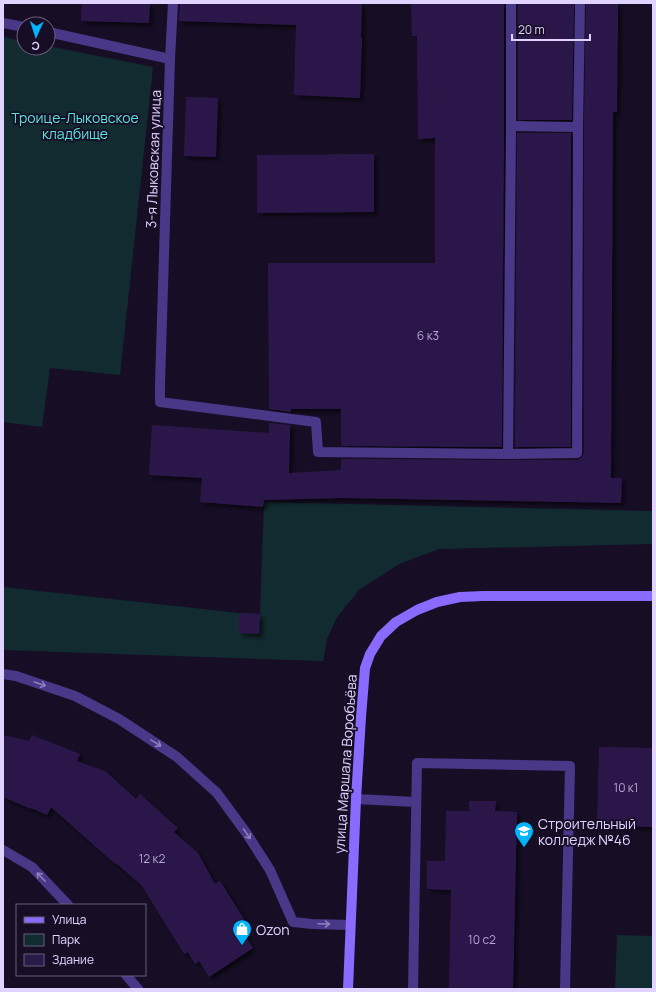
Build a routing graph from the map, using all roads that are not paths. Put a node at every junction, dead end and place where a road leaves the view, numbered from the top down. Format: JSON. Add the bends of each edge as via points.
{"nodes":[{"id":1,"x":173,"y":3,"type":"edge"},
{"id":2,"x":511,"y":3,"type":"edge"},
{"id":3,"x":580,"y":3,"type":"edge"},
{"id":4,"x":3,"y":22,"type":"edge"},
{"id":5,"x":16,"y":25,"type":"edge"},
{"id":6,"x":56,"y":34,"type":"edge"},
{"id":7,"x":170,"y":59,"type":"junction"},
{"id":8,"x":511,"y":126,"type":"junction"},
{"id":9,"x":578,"y":127,"type":"junction"},
{"id":10,"x":508,"y":454,"type":"junction"},
{"id":11,"x":653,"y":596,"type":"edge"},
{"id":12,"x":3,"y":674,"type":"edge"},
{"id":13,"x":356,"y":799,"type":"junction"},
{"id":14,"x":416,"y":802,"type":"junction"},
{"id":15,"x":3,"y":850,"type":"edge"},
{"id":16,"x":67,"y":904,"type":"edge"},
{"id":17,"x":350,"y":925,"type":"junction"},
{"id":18,"x":127,"y":976,"type":"edge"},
{"id":19,"x":138,"y":989,"type":"edge"},
{"id":20,"x":348,"y":989,"type":"edge"},
{"id":21,"x":413,"y":989,"type":"edge"},
{"id":22,"x":565,"y":989,"type":"edge"}],
"edges":[{"from":1,"to":7,"type":"street","name":"3-я Лыковская улица"},
{"from":2,"to":8,"type":"street"},
{"from":3,"to":9,"type":"street"},
{"from":4,"to":5,"type":"street"},
{"from":6,"to":7,"type":"street"},
{"from":7,"to":10,"type":"street","name":"3-я Лыковская улица","via":[[160,402],[316,422],[318,452]]},
{"from":8,"to":9,"type":"street"},
{"from":8,"to":10,"type":"street"},
{"from":9,"to":10,"type":"street","via":[[577,453]]},
{"from":11,"to":13,"type":"main road","name":"улица Маршала Воробьёва","via":[[460,597],[437,602],[396,622],[381,636],[365,668]]},
{"from":12,"to":17,"type":"street","one_way":true,"via":[[75,696],[119,719],[177,756],[217,793],[247,834],[270,870],[293,922]]},
{"from":13,"to":14,"type":"street"},
{"from":13,"to":17,"type":"main road","name":"улица Маршала Воробьёва"},
{"from":14,"to":21,"type":"street"},
{"from":14,"to":22,"type":"street","via":[[417,763],[570,766]]},
{"from":16,"to":15,"type":"street","one_way":true,"via":[[32,867]]},
{"from":17,"to":20,"type":"main road","name":"улица Маршала Воробьёва"},
{"from":18,"to":19,"type":"street"}]}
